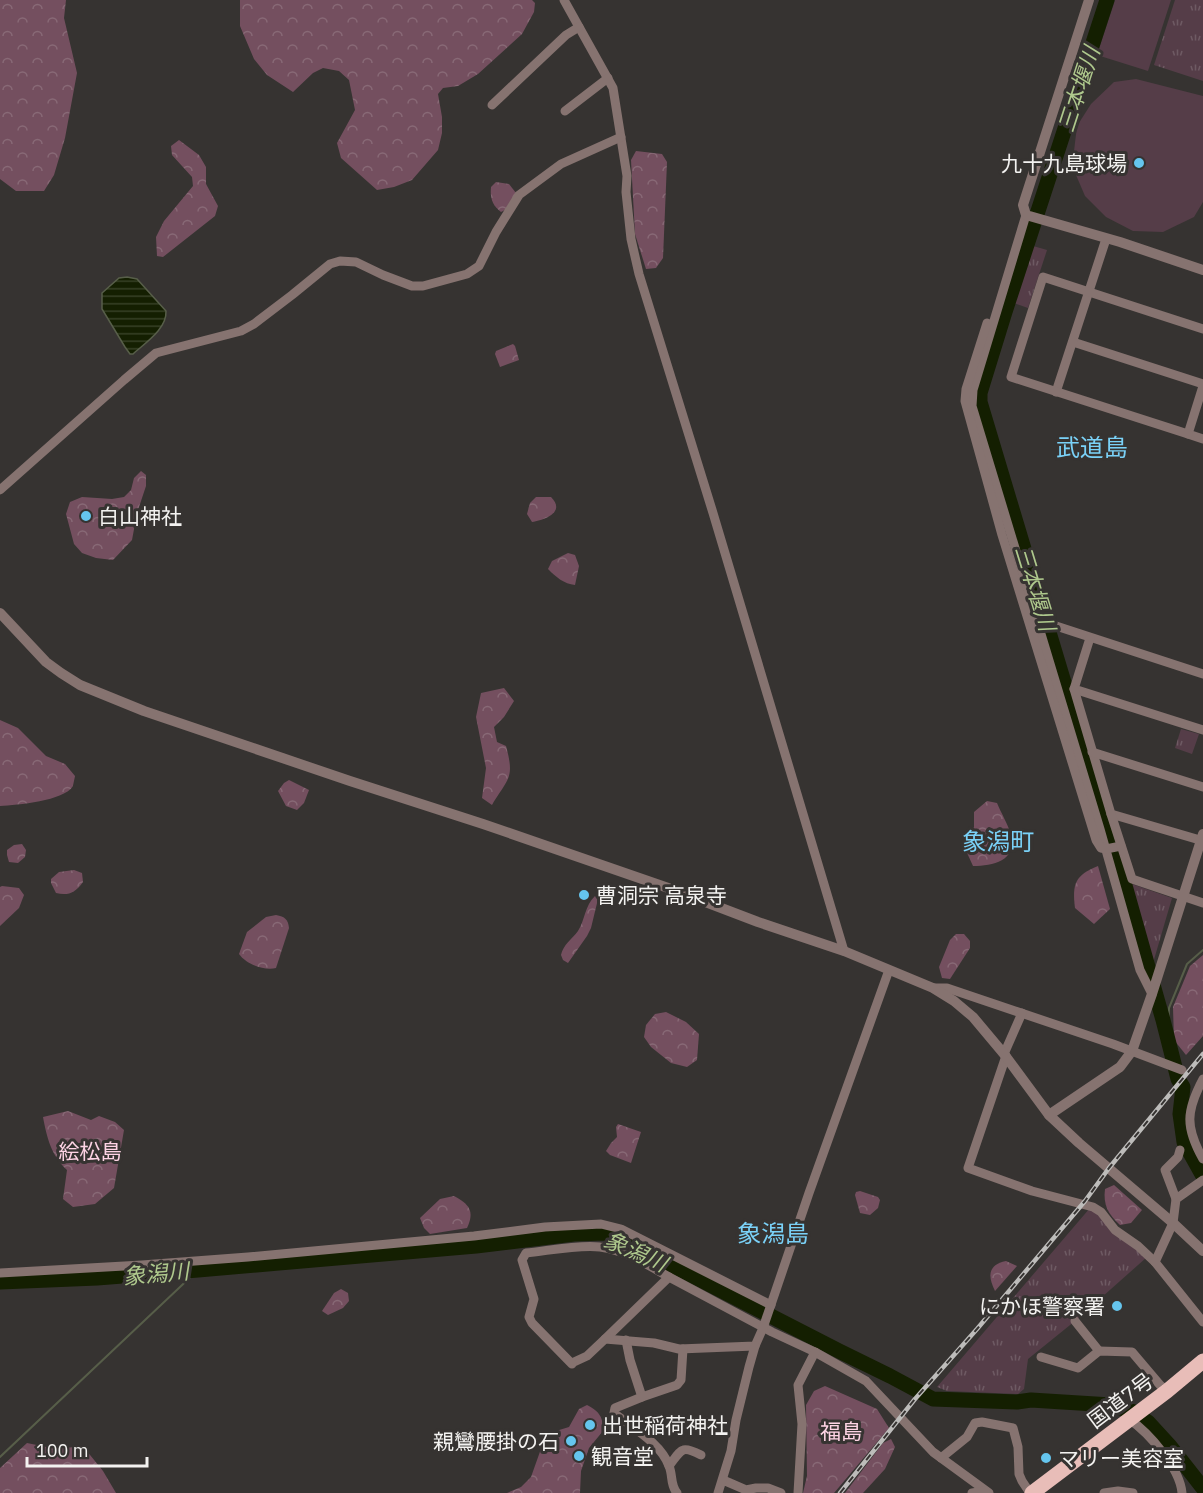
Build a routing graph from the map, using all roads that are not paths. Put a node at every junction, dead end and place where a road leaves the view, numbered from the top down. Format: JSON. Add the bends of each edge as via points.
{"nodes":[{"id":1,"x":564,"y":0,"type":"edge"},
{"id":2,"x":1089,"y":0,"type":"edge"},
{"id":3,"x":571,"y":4,"type":"edge"},
{"id":4,"x":579,"y":27,"type":"junction"},
{"id":5,"x":608,"y":78,"type":"junction"},
{"id":6,"x":492,"y":105,"type":"dead end"},
{"id":7,"x":565,"y":111,"type":"dead end"},
{"id":8,"x":621,"y":137,"type":"junction"},
{"id":9,"x":1025,"y":216,"type":"junction"},
{"id":10,"x":1106,"y":239,"type":"junction"},
{"id":11,"x":1203,"y":270,"type":"edge"},
{"id":12,"x":1088,"y":292,"type":"junction"},
{"id":13,"x":1203,"y":329,"type":"edge"},
{"id":14,"x":1073,"y":342,"type":"junction"},
{"id":15,"x":1203,"y":385,"type":"edge"},
{"id":16,"x":1056,"y":392,"type":"junction"},
{"id":17,"x":1188,"y":434,"type":"junction"},
{"id":18,"x":1203,"y":439,"type":"edge"},
{"id":19,"x":0,"y":490,"type":"edge"},
{"id":20,"x":0,"y":613,"type":"edge"},
{"id":21,"x":1039,"y":628,"type":"junction"},
{"id":22,"x":1090,"y":638,"type":"junction"},
{"id":23,"x":1203,"y":674,"type":"edge"},
{"id":24,"x":1074,"y":689,"type":"junction"},
{"id":25,"x":1203,"y":730,"type":"edge"},
{"id":26,"x":1092,"y":752,"type":"junction"},
{"id":27,"x":1203,"y":787,"type":"edge"},
{"id":28,"x":1111,"y":814,"type":"junction"},
{"id":29,"x":1202,"y":839,"type":"edge"},
{"id":30,"x":1121,"y":846,"type":"junction"},
{"id":31,"x":1106,"y":849,"type":"junction"},
{"id":32,"x":1183,"y":896,"type":"junction"},
{"id":33,"x":1203,"y":903,"type":"edge"},
{"id":34,"x":844,"y":951,"type":"junction"},
{"id":35,"x":889,"y":970,"type":"junction"},
{"id":36,"x":933,"y":988,"type":"junction"},
{"id":37,"x":1152,"y":994,"type":"junction"},
{"id":38,"x":1022,"y":1013,"type":"junction"},
{"id":39,"x":1132,"y":1051,"type":"junction"},
{"id":40,"x":1005,"y":1055,"type":"junction"},
{"id":41,"x":1182,"y":1070,"type":"dead end"},
{"id":42,"x":1203,"y":1079,"type":"edge"},
{"id":43,"x":1049,"y":1115,"type":"junction"},
{"id":44,"x":1180,"y":1150,"type":"dead end"},
{"id":45,"x":1203,"y":1159,"type":"edge"},
{"id":46,"x":1199,"y":1183,"type":"edge"},
{"id":47,"x":1176,"y":1199,"type":"junction"},
{"id":48,"x":1173,"y":1223,"type":"junction"},
{"id":49,"x":1203,"y":1251,"type":"edge"},
{"id":50,"x":1155,"y":1262,"type":"junction"},
{"id":51,"x":0,"y":1273,"type":"edge"},
{"id":52,"x":669,"y":1277,"type":"junction"},
{"id":53,"x":771,"y":1305,"type":"junction"},
{"id":54,"x":1075,"y":1321,"type":"dead end"},
{"id":55,"x":1203,"y":1322,"type":"edge"},
{"id":56,"x":764,"y":1327,"type":"junction"},
{"id":57,"x":605,"y":1339,"type":"junction"},
{"id":58,"x":626,"y":1340,"type":"junction"},
{"id":59,"x":755,"y":1346,"type":"junction"},
{"id":60,"x":683,"y":1349,"type":"junction"},
{"id":61,"x":1099,"y":1351,"type":"junction"},
{"id":62,"x":815,"y":1352,"type":"junction"},
{"id":63,"x":1041,"y":1357,"type":"dead end"},
{"id":64,"x":1203,"y":1361,"type":"edge"},
{"id":65,"x":1167,"y":1391,"type":"junction"},
{"id":66,"x":642,"y":1397,"type":"junction"},
{"id":67,"x":1130,"y":1418,"type":"junction"},
{"id":68,"x":701,"y":1455,"type":"dead end"},
{"id":69,"x":941,"y":1458,"type":"junction"},
{"id":70,"x":669,"y":1466,"type":"junction"},
{"id":71,"x":723,"y":1480,"type":"junction"},
{"id":72,"x":987,"y":1492,"type":"edge"},
{"id":73,"x":677,"y":1493,"type":"edge"},
{"id":74,"x":718,"y":1493,"type":"edge"},
{"id":75,"x":781,"y":1493,"type":"edge"},
{"id":76,"x":798,"y":1493,"type":"edge"},
{"id":77,"x":972,"y":1493,"type":"edge"},
{"id":78,"x":1031,"y":1493,"type":"edge"},
{"id":79,"x":1104,"y":1493,"type":"edge"},
{"id":80,"x":1132,"y":1493,"type":"edge"},
{"id":81,"x":1182,"y":1493,"type":"edge"}],
"edges":[{"from":1,"to":3,"type":"street"},
{"from":2,"to":9,"type":"street","via":[[1023,205]]},
{"from":3,"to":4,"type":"street"},
{"from":4,"to":5,"type":"street"},
{"from":4,"to":6,"type":"street"},
{"from":5,"to":7,"type":"street"},
{"from":5,"to":8,"type":"street","via":[[614,88]]},
{"from":8,"to":19,"type":"street","via":[[561,164],[519,195],[479,266],[466,274],[412,286],[356,262],[330,264],[241,331],[156,353]]},
{"from":8,"to":34,"type":"street","via":[[631,239],[639,274]]},
{"from":9,"to":10,"type":"street"},
{"from":9,"to":21,"type":"street","via":[[973,390],[972,406]]},
{"from":9,"to":31,"type":"street","via":[[965,401],[1096,840]]},
{"from":10,"to":11,"type":"street"},
{"from":10,"to":12,"type":"street"},
{"from":12,"to":13,"type":"street"},
{"from":12,"to":14,"type":"street"},
{"from":12,"to":16,"type":"street","via":[[1043,277],[1011,377]]},
{"from":14,"to":15,"type":"street"},
{"from":14,"to":16,"type":"street"},
{"from":15,"to":17,"type":"street"},
{"from":16,"to":17,"type":"street"},
{"from":17,"to":18,"type":"street"},
{"from":20,"to":34,"type":"street","via":[[61,673],[80,685],[144,711],[483,824]]},
{"from":21,"to":22,"type":"street","via":[[1050,624]]},
{"from":21,"to":31,"type":"street"},
{"from":22,"to":23,"type":"street"},
{"from":22,"to":24,"type":"street"},
{"from":24,"to":25,"type":"street"},
{"from":24,"to":26,"type":"street"},
{"from":26,"to":27,"type":"street"},
{"from":26,"to":28,"type":"street"},
{"from":28,"to":29,"type":"street"},
{"from":28,"to":30,"type":"street"},
{"from":29,"to":32,"type":"street"},
{"from":30,"to":31,"type":"street"},
{"from":30,"to":32,"type":"street","via":[[1132,879]]},
{"from":31,"to":37,"type":"street","via":[[1140,970]]},
{"from":32,"to":33,"type":"street"},
{"from":32,"to":37,"type":"street"},
{"from":34,"to":35,"type":"street"},
{"from":35,"to":36,"type":"street"},
{"from":35,"to":53,"type":"street"},
{"from":36,"to":38,"type":"street","via":[[946,988]]},
{"from":36,"to":40,"type":"street","via":[[973,1017]]},
{"from":37,"to":39,"type":"street"},
{"from":38,"to":39,"type":"street"},
{"from":38,"to":40,"type":"street"},
{"from":39,"to":41,"type":"street"},
{"from":39,"to":43,"type":"street","via":[[1115,1071]]},
{"from":40,"to":43,"type":"street"},
{"from":40,"to":50,"type":"street","via":[[968,1168],[1093,1207],[1114,1230]]},
{"from":42,"to":45,"type":"street","via":[[1195,1094],[1189,1123]]},
{"from":43,"to":48,"type":"street"},
{"from":44,"to":47,"type":"street","via":[[1165,1170]]},
{"from":46,"to":47,"type":"street"},
{"from":47,"to":48,"type":"street"},
{"from":48,"to":49,"type":"street"},
{"from":48,"to":50,"type":"street"},
{"from":50,"to":55,"type":"street"},
{"from":51,"to":53,"type":"street","via":[[198,1261],[601,1224],[621,1229]]},
{"from":52,"to":56,"type":"street"},
{"from":52,"to":57,"type":"street"},
{"from":52,"to":57,"type":"street","via":[[636,1259],[599,1247],[526,1253],[522,1260],[534,1299],[529,1317],[532,1323],[573,1363]]},
{"from":53,"to":56,"type":"street"},
{"from":54,"to":61,"type":"street"},
{"from":56,"to":59,"type":"street"},
{"from":56,"to":62,"type":"street"},
{"from":57,"to":58,"type":"street"},
{"from":58,"to":60,"type":"street"},
{"from":58,"to":66,"type":"street"},
{"from":59,"to":60,"type":"street"},
{"from":59,"to":71,"type":"street"},
{"from":60,"to":66,"type":"street","via":[[681,1380],[677,1385]]},
{"from":61,"to":63,"type":"street","via":[[1078,1368]]},
{"from":61,"to":65,"type":"street","via":[[1132,1352]]},
{"from":62,"to":69,"type":"street","via":[[866,1381]]},
{"from":62,"to":76,"type":"street","via":[[798,1385],[802,1424]]},
{"from":64,"to":65,"type":"highway","name":"国道7号"},
{"from":65,"to":67,"type":"highway","name":"国道7号"},
{"from":66,"to":70,"type":"street","via":[[615,1408],[614,1413],[661,1452]]},
{"from":67,"to":78,"type":"highway","name":"国道7号"},
{"from":67,"to":81,"type":"street","via":[[1167,1458]]},
{"from":68,"to":70,"type":"street","via":[[685,1449]]},
{"from":69,"to":72,"type":"street"},
{"from":69,"to":78,"type":"street","via":[[967,1437],[975,1423],[1013,1428],[1019,1474]]},
{"from":70,"to":73,"type":"street"},
{"from":71,"to":74,"type":"street"},
{"from":71,"to":75,"type":"street","via":[[746,1490],[768,1488]]},
{"from":72,"to":77,"type":"street"},
{"from":79,"to":80,"type":"street"}]}
